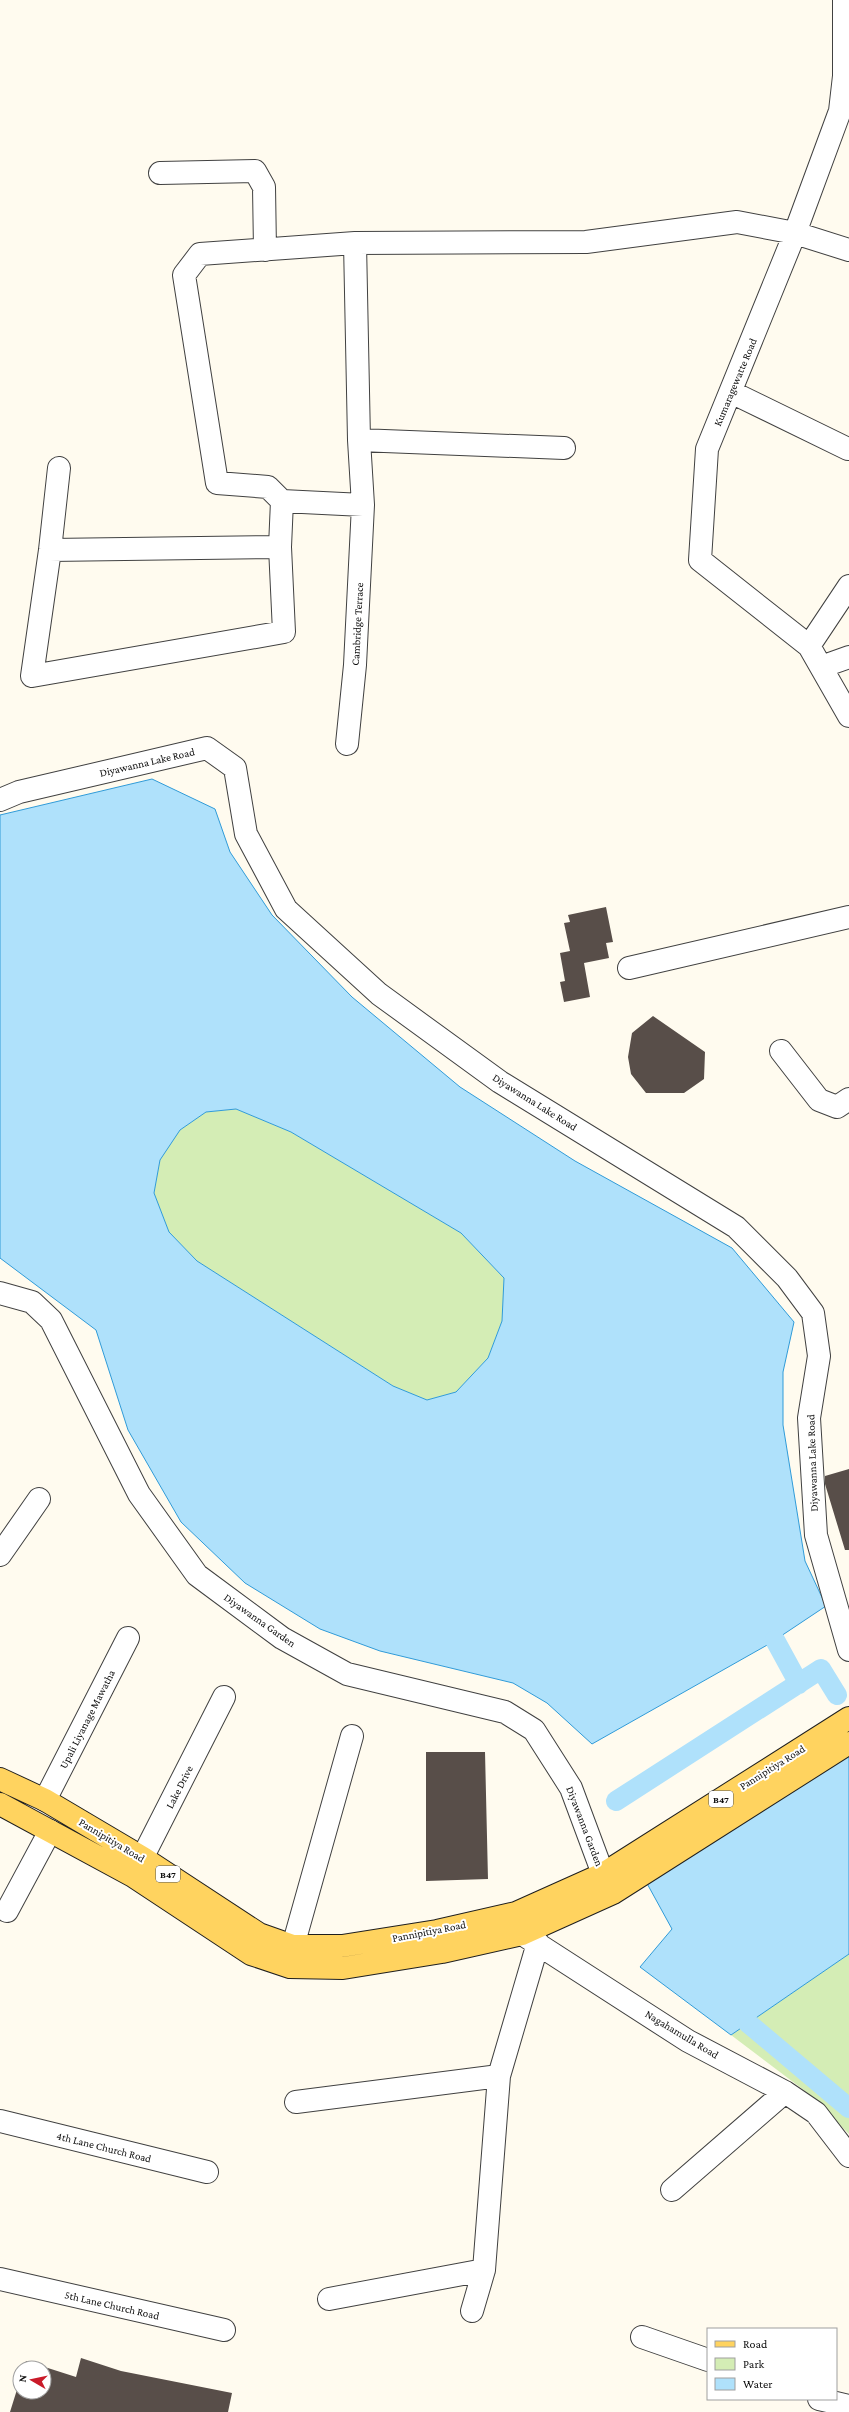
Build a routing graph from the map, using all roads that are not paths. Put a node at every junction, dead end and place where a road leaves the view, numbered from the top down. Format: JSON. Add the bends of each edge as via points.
{"nodes":[{"id":1,"x":844,"y":0,"type":"edge"},
{"id":2,"x":842,"y":130,"type":"edge"},
{"id":3,"x":160,"y":173,"type":"dead end"},
{"id":4,"x":795,"y":234,"type":"junction"},
{"id":5,"x":355,"y":243,"type":"junction"},
{"id":6,"x":265,"y":250,"type":"junction"},
{"id":7,"x":849,"y":250,"type":"edge"},
{"id":8,"x":732,"y":392,"type":"junction"},
{"id":9,"x":359,"y":440,"type":"junction"},
{"id":10,"x":564,"y":448,"type":"dead end"},
{"id":11,"x":848,"y":449,"type":"dead end"},
{"id":12,"x":59,"y":468,"type":"dead end"},
{"id":13,"x":282,"y":501,"type":"junction"},
{"id":14,"x":363,"y":504,"type":"junction"},
{"id":15,"x":280,"y":547,"type":"junction"},
{"id":16,"x":50,"y":550,"type":"junction"},
{"id":17,"x":849,"y":586,"type":"edge"},
{"id":18,"x":809,"y":646,"type":"junction"},
{"id":19,"x":849,"y":658,"type":"edge"},
{"id":20,"x":821,"y":667,"type":"junction"},
{"id":21,"x":849,"y":716,"type":"edge"},
{"id":22,"x":347,"y":744,"type":"dead end"},
{"id":23,"x":9,"y":796,"type":"edge"},
{"id":24,"x":849,"y":918,"type":"edge"},
{"id":25,"x":629,"y":968,"type":"dead end"},
{"id":26,"x":781,"y":1051,"type":"dead end"},
{"id":27,"x":849,"y":1099,"type":"edge"},
{"id":28,"x":0,"y":1293,"type":"edge"},
{"id":29,"x":38,"y":1499,"type":"dead end"},
{"id":30,"x":0,"y":1555,"type":"edge"},
{"id":31,"x":128,"y":1638,"type":"dead end"},
{"id":32,"x":849,"y":1650,"type":"edge"},
{"id":33,"x":224,"y":1697,"type":"dead end"},
{"id":34,"x":849,"y":1718,"type":"edge"},
{"id":35,"x":352,"y":1736,"type":"dead end"},
{"id":36,"x":849,"y":1743,"type":"edge"},
{"id":37,"x":0,"y":1779,"type":"edge"},
{"id":38,"x":45,"y":1800,"type":"junction"},
{"id":39,"x":0,"y":1804,"type":"edge"},
{"id":40,"x":50,"y":1831,"type":"junction"},
{"id":41,"x":144,"y":1858,"type":"junction"},
{"id":42,"x":603,"y":1874,"type":"junction"},
{"id":43,"x":133,"y":1876,"type":"junction"},
{"id":44,"x":613,"y":1892,"type":"junction"},
{"id":45,"x":7,"y":1911,"type":"dead end"},
{"id":46,"x":526,"y":1930,"type":"junction"},
{"id":47,"x":294,"y":1946,"type":"junction"},
{"id":48,"x":290,"y":1967,"type":"junction"},
{"id":49,"x":499,"y":2076,"type":"junction"},
{"id":50,"x":785,"y":2092,"type":"junction"},
{"id":51,"x":296,"y":2102,"type":"dead end"},
{"id":52,"x":0,"y":2121,"type":"edge"},
{"id":53,"x":849,"y":2156,"type":"edge"},
{"id":54,"x":208,"y":2172,"type":"dead end"},
{"id":55,"x":672,"y":2190,"type":"dead end"},
{"id":56,"x":484,"y":2270,"type":"junction"},
{"id":57,"x":0,"y":2279,"type":"edge"},
{"id":58,"x":329,"y":2299,"type":"dead end"},
{"id":59,"x":472,"y":2311,"type":"dead end"},
{"id":60,"x":224,"y":2330,"type":"dead end"},
{"id":61,"x":642,"y":2337,"type":"dead end"},
{"id":62,"x":707,"y":2360,"type":"edge"},
{"id":63,"x":823,"y":2400,"type":"edge"},
{"id":64,"x":849,"y":2406,"type":"edge"}],
"edges":[{"from":1,"to":2,"type":"street","name":"Kumaragewatte Road","via":[[844,76],[840,111]]},
{"from":2,"to":4,"type":"street","name":"Kumaragewatte Road"},
{"from":3,"to":6,"type":"street","via":[[254,171],[264,187]]},
{"from":4,"to":5,"type":"street","via":[[738,222],[586,242]]},
{"from":4,"to":7,"type":"street"},
{"from":4,"to":8,"type":"street","name":"Kumaragewatte Road"},
{"from":5,"to":6,"type":"street"},
{"from":5,"to":9,"type":"street","name":"Cambridge Terrace"},
{"from":6,"to":13,"type":"street","via":[[200,254],[184,275],[217,483],[268,487]]},
{"from":8,"to":11,"type":"street"},
{"from":8,"to":18,"type":"street","name":"Kumaragewatte Road","via":[[707,449],[700,560]]},
{"from":9,"to":10,"type":"street"},
{"from":9,"to":14,"type":"street","name":"Cambridge Terrace"},
{"from":12,"to":16,"type":"street"},
{"from":13,"to":14,"type":"street"},
{"from":13,"to":15,"type":"street"},
{"from":14,"to":22,"type":"street","name":"Cambridge Terrace","via":[[355,665]]},
{"from":15,"to":16,"type":"street"},
{"from":15,"to":16,"type":"street","via":[[284,632],[32,676]]},
{"from":17,"to":18,"type":"street"},
{"from":18,"to":20,"type":"street","name":"Kumaragewatte Road"},
{"from":19,"to":20,"type":"street"},
{"from":20,"to":21,"type":"street","name":"Kumaragewatte Road"},
{"from":23,"to":32,"type":"street","name":"Diyawanna Lake Road","via":[[207,748],[235,768],[246,834],[286,909],[378,994],[500,1082],[736,1227],[787,1278],[813,1314],[819,1356],[809,1418],[816,1535]]},
{"from":24,"to":25,"type":"street"},
{"from":26,"to":27,"type":"street","via":[[819,1100],[837,1107]]},
{"from":28,"to":42,"type":"street","name":"Diyawanna Garden","via":[[32,1302],[51,1320],[139,1494],[197,1575],[282,1638],[347,1674],[505,1712],[534,1730],[571,1788]]},
{"from":29,"to":30,"type":"street"},
{"from":31,"to":38,"type":"street","name":"Upali Liyanage Mawatha"},
{"from":33,"to":41,"type":"street","name":"Lake Drive"},
{"from":34,"to":42,"type":"main road","name":"Pannipitiya Road","number":"B47"},
{"from":35,"to":47,"type":"street"},
{"from":36,"to":44,"type":"main road","name":"Pannipitiya Road","number":"B47"},
{"from":37,"to":38,"type":"main road","name":"Pannipitiya Road","number":"B47"},
{"from":38,"to":41,"type":"main road","name":"Pannipitiya Road","number":"B47"},
{"from":39,"to":40,"type":"main road","name":"Pannipitiya Road","number":"B47"},
{"from":40,"to":43,"type":"main road","name":"Pannipitiya Road","number":"B47"},
{"from":40,"to":45,"type":"street"},
{"from":41,"to":43,"type":"street","name":"Lake Drive"},
{"from":41,"to":47,"type":"main road","name":"Pannipitiya Road","number":"B47","via":[[259,1934]]},
{"from":42,"to":44,"type":"street","name":"Diyawanna Garden"},
{"from":42,"to":46,"type":"main road","name":"Pannipitiya Road","number":"B47"},
{"from":43,"to":48,"type":"main road","name":"Pannipitiya Road","number":"B47","via":[[251,1954]]},
{"from":44,"to":46,"type":"main road","name":"Pannipitiya Road","number":"B47"},
{"from":46,"to":47,"type":"main road","name":"Pannipitiya Road","number":"B47","via":[[437,1931],[342,1946]]},
{"from":46,"to":48,"type":"main road","name":"Pannipitiya Road","number":"B47","via":[[442,1952],[343,1968]]},
{"from":46,"to":49,"type":"street"},
{"from":46,"to":50,"type":"street","name":"Nagahamulla Road","via":[[688,2041]]},
{"from":47,"to":48,"type":"street"},
{"from":49,"to":51,"type":"street"},
{"from":49,"to":56,"type":"street"},
{"from":50,"to":53,"type":"street","name":"Nagahamulla Road","via":[[816,2113]]},
{"from":50,"to":55,"type":"street"},
{"from":52,"to":54,"type":"street","name":"4th Lane Church Road"},
{"from":56,"to":58,"type":"street"},
{"from":56,"to":59,"type":"street"},
{"from":57,"to":60,"type":"street","name":"5th Lane Church Road"},
{"from":61,"to":62,"type":"street"},
{"from":63,"to":64,"type":"street"}]}
